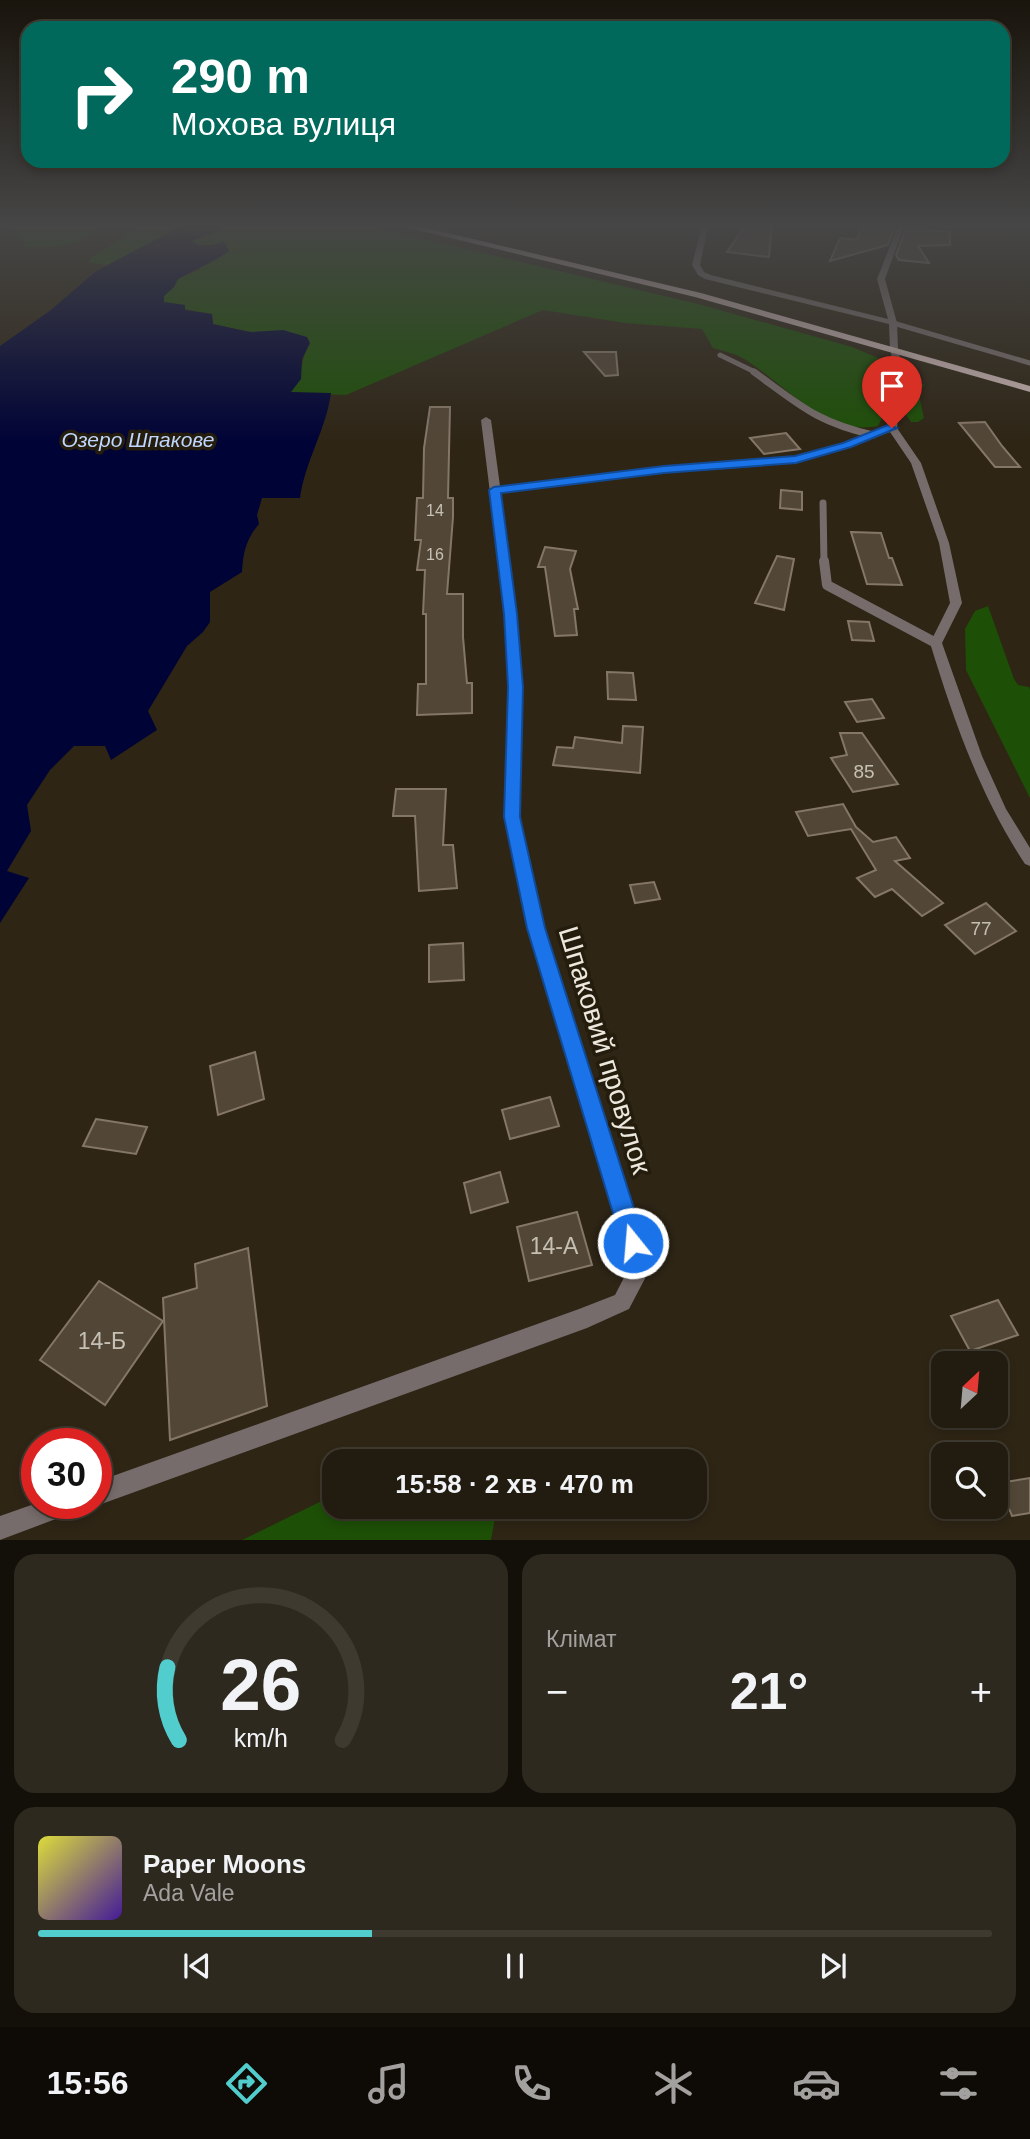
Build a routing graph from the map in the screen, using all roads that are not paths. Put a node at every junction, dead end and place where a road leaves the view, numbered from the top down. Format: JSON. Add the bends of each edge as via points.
{"nodes":[{"id":1,"x":708,"y":298,"type":"edge"},
{"id":2,"x":796,"y":298,"type":"edge"},
{"id":3,"x":886,"y":298,"type":"edge"},
{"id":4,"x":893,"y":323,"type":"junction"},
{"id":5,"x":894,"y":349,"type":"junction"},
{"id":6,"x":720,"y":355,"type":"dead end"},
{"id":7,"x":1030,"y":363,"type":"edge"},
{"id":8,"x":1030,"y":389,"type":"edge"},
{"id":9,"x":486,"y":420,"type":"dead end"},
{"id":10,"x":892,"y":428,"type":"junction"},
{"id":11,"x":873,"y":435,"type":"junction"},
{"id":12,"x":494,"y":490,"type":"junction"},
{"id":13,"x":823,"y":503,"type":"dead end"},
{"id":14,"x":936,"y":643,"type":"junction"},
{"id":15,"x":1030,"y":860,"type":"edge"},
{"id":16,"x":112,"y":1488,"type":"edge"},
{"id":17,"x":25,"y":1519,"type":"edge"},
{"id":18,"x":0,"y":1528,"type":"edge"}],
"edges":[{"from":1,"to":5,"type":"main road"},
{"from":2,"to":4,"type":"street"},
{"from":3,"to":4,"type":"street"},
{"from":4,"to":5,"type":"street"},
{"from":4,"to":7,"type":"lane"},
{"from":5,"to":8,"type":"main road"},
{"from":5,"to":10,"type":"street","via":[[899,371]]},
{"from":6,"to":11,"type":"lane","via":[[738,359],[810,413],[835,426]]},
{"from":9,"to":12,"type":"street","name":"Шпаковий провулок"},
{"from":10,"to":11,"type":"street"},
{"from":10,"to":14,"type":"street","via":[[916,463],[944,543],[954,591],[956,603]]},
{"from":11,"to":12,"type":"street","via":[[796,459]]},
{"from":12,"to":16,"type":"street","name":"Шпаковий провулок","via":[[516,687],[512,817],[536,928],[641,1267],[622,1302],[579,1320]]},
{"from":13,"to":14,"type":"lane","via":[[827,584]]},
{"from":14,"to":15,"type":"street","via":[[961,724]]},
{"from":17,"to":18,"type":"street"}]}
